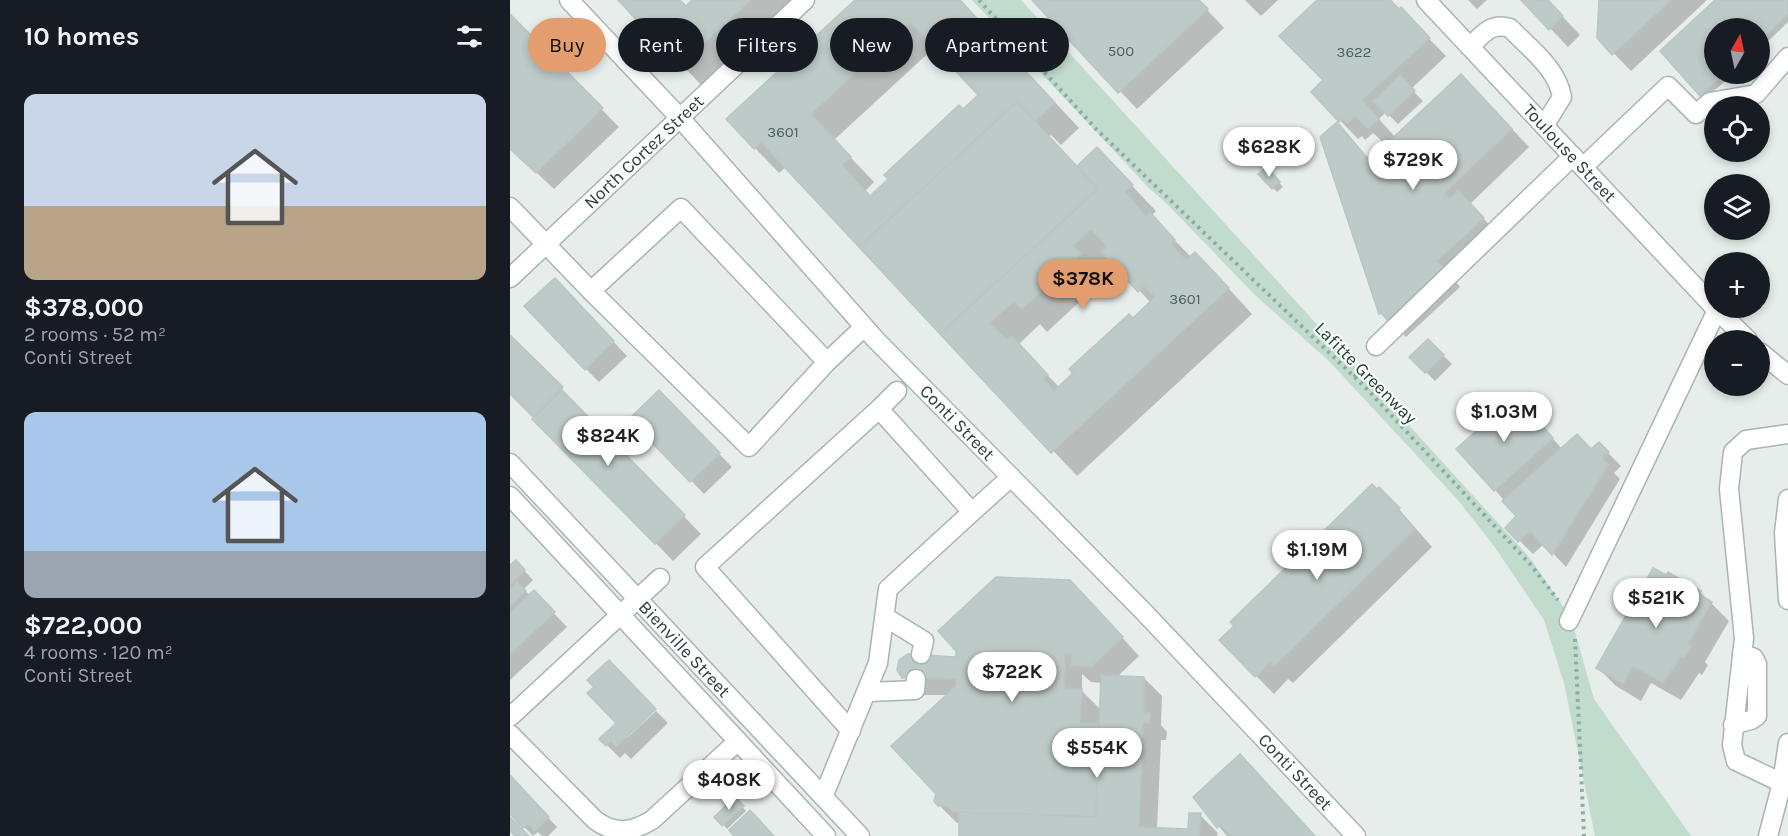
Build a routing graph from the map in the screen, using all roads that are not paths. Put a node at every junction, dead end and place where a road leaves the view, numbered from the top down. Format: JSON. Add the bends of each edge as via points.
{"nodes":[{"id":1,"x":570,"y":0,"type":"edge"},
{"id":2,"x":805,"y":0,"type":"edge"},
{"id":3,"x":1426,"y":0,"type":"edge"},
{"id":4,"x":1470,"y":47,"type":"junction"},
{"id":5,"x":1788,"y":57,"type":"edge"},
{"id":6,"x":680,"y":118,"type":"junction"},
{"id":7,"x":1544,"y":126,"type":"junction"},
{"id":8,"x":1578,"y":162,"type":"junction"},
{"id":9,"x":510,"y":207,"type":"edge"},
{"id":10,"x":547,"y":243,"type":"junction"},
{"id":11,"x":510,"y":278,"type":"edge"},
{"id":12,"x":591,"y":291,"type":"junction"},
{"id":13,"x":1704,"y":295,"type":"edge"},
{"id":14,"x":1711,"y":318,"type":"edge"},
{"id":15,"x":1726,"y":318,"type":"edge"},
{"id":16,"x":864,"y":327,"type":"junction"},
{"id":17,"x":1738,"y":330,"type":"edge"},
{"id":18,"x":1376,"y":346,"type":"dead end"},
{"id":19,"x":1770,"y":360,"type":"edge"},
{"id":20,"x":827,"y":362,"type":"junction"},
{"id":21,"x":1788,"y":375,"type":"edge"},
{"id":22,"x":897,"y":392,"type":"dead end"},
{"id":23,"x":879,"y":410,"type":"junction"},
{"id":24,"x":1788,"y":434,"type":"edge"},
{"id":25,"x":510,"y":463,"type":"edge"},
{"id":26,"x":1011,"y":477,"type":"junction"},
{"id":27,"x":510,"y":496,"type":"edge"},
{"id":28,"x":1788,"y":499,"type":"edge"},
{"id":29,"x":972,"y":512,"type":"junction"},
{"id":30,"x":660,"y":578,"type":"dead end"},
{"id":31,"x":638,"y":598,"type":"junction"},
{"id":32,"x":1788,"y":600,"type":"edge"},
{"id":33,"x":620,"y":614,"type":"junction"},
{"id":34,"x":885,"y":617,"type":"junction"},
{"id":35,"x":1569,"y":621,"type":"road end"},
{"id":36,"x":921,"y":654,"type":"dead end"},
{"id":37,"x":916,"y":679,"type":"dead end"},
{"id":38,"x":869,"y":692,"type":"junction"},
{"id":39,"x":510,"y":717,"type":"edge"},
{"id":40,"x":851,"y":731,"type":"junction"},
{"id":41,"x":510,"y":734,"type":"edge"},
{"id":42,"x":738,"y":741,"type":"junction"},
{"id":43,"x":1788,"y":743,"type":"edge"},
{"id":44,"x":1782,"y":783,"type":"junction"},
{"id":45,"x":823,"y":797,"type":"junction"},
{"id":46,"x":826,"y":836,"type":"edge"},
{"id":47,"x":860,"y":836,"type":"edge"},
{"id":48,"x":1356,"y":836,"type":"edge"},
{"id":49,"x":1768,"y":836,"type":"edge"}],
"edges":[{"from":1,"to":6,"type":"street","name":"Conti Street"},
{"from":2,"to":6,"type":"street","name":"North Cortez Street"},
{"from":3,"to":4,"type":"street","name":"Toulouse Street"},
{"from":4,"to":7,"type":"street","name":"Toulouse Street"},
{"from":4,"to":7,"type":"street","via":[[1490,27],[1501,25],[1518,36],[1560,86],[1562,97]]},
{"from":5,"to":8,"type":"street","via":[[1756,94],[1710,102],[1696,114],[1668,86]]},
{"from":6,"to":10,"type":"street","name":"North Cortez Street"},
{"from":6,"to":16,"type":"street","name":"Conti Street"},
{"from":7,"to":8,"type":"street","name":"Toulouse Street"},
{"from":8,"to":13,"type":"street","name":"Toulouse Street"},
{"from":8,"to":18,"type":"street"},
{"from":9,"to":10,"type":"street"},
{"from":10,"to":11,"type":"street","name":"North Cortez Street"},
{"from":10,"to":12,"type":"street"},
{"from":12,"to":20,"type":"street","via":[[681,208]]},
{"from":12,"to":20,"type":"street","via":[[749,447]]},
{"from":14,"to":35,"type":"street"},
{"from":15,"to":17,"type":"street","name":"Toulouse Street"},
{"from":16,"to":20,"type":"street"},
{"from":16,"to":26,"type":"street","name":"Conti Street"},
{"from":19,"to":21,"type":"street"},
{"from":22,"to":23,"type":"street"},
{"from":23,"to":29,"type":"street"},
{"from":23,"to":40,"type":"street","via":[[705,567]]},
{"from":24,"to":44,"type":"street","via":[[1746,440],[1733,452],[1729,489],[1744,639],[1732,745],[1736,761]]},
{"from":25,"to":31,"type":"street","name":"Bienville Street"},
{"from":26,"to":29,"type":"street"},
{"from":26,"to":48,"type":"street","name":"Conti Street"},
{"from":27,"to":33,"type":"street","name":"Bienville Street"},
{"from":28,"to":32,"type":"street","via":[[1784,533]]},
{"from":29,"to":34,"type":"street","via":[[888,589]]},
{"from":30,"to":31,"type":"street"},
{"from":31,"to":33,"type":"street"},
{"from":31,"to":45,"type":"street","name":"Bienville Street"},
{"from":33,"to":39,"type":"street"},
{"from":33,"to":42,"type":"street","name":"Bienville Street"},
{"from":34,"to":36,"type":"street","via":[[924,641]]},
{"from":34,"to":38,"type":"street"},
{"from":37,"to":38,"type":"street","via":[[915,690]]},
{"from":38,"to":40,"type":"street"},
{"from":40,"to":45,"type":"street"},
{"from":41,"to":42,"type":"street","via":[[595,820],[606,829],[620,832],[652,820]]},
{"from":42,"to":46,"type":"street","name":"Bienville Street"},
{"from":43,"to":44,"type":"street"},
{"from":44,"to":49,"type":"street"},
{"from":45,"to":47,"type":"street","name":"Bienville Street"}]}
